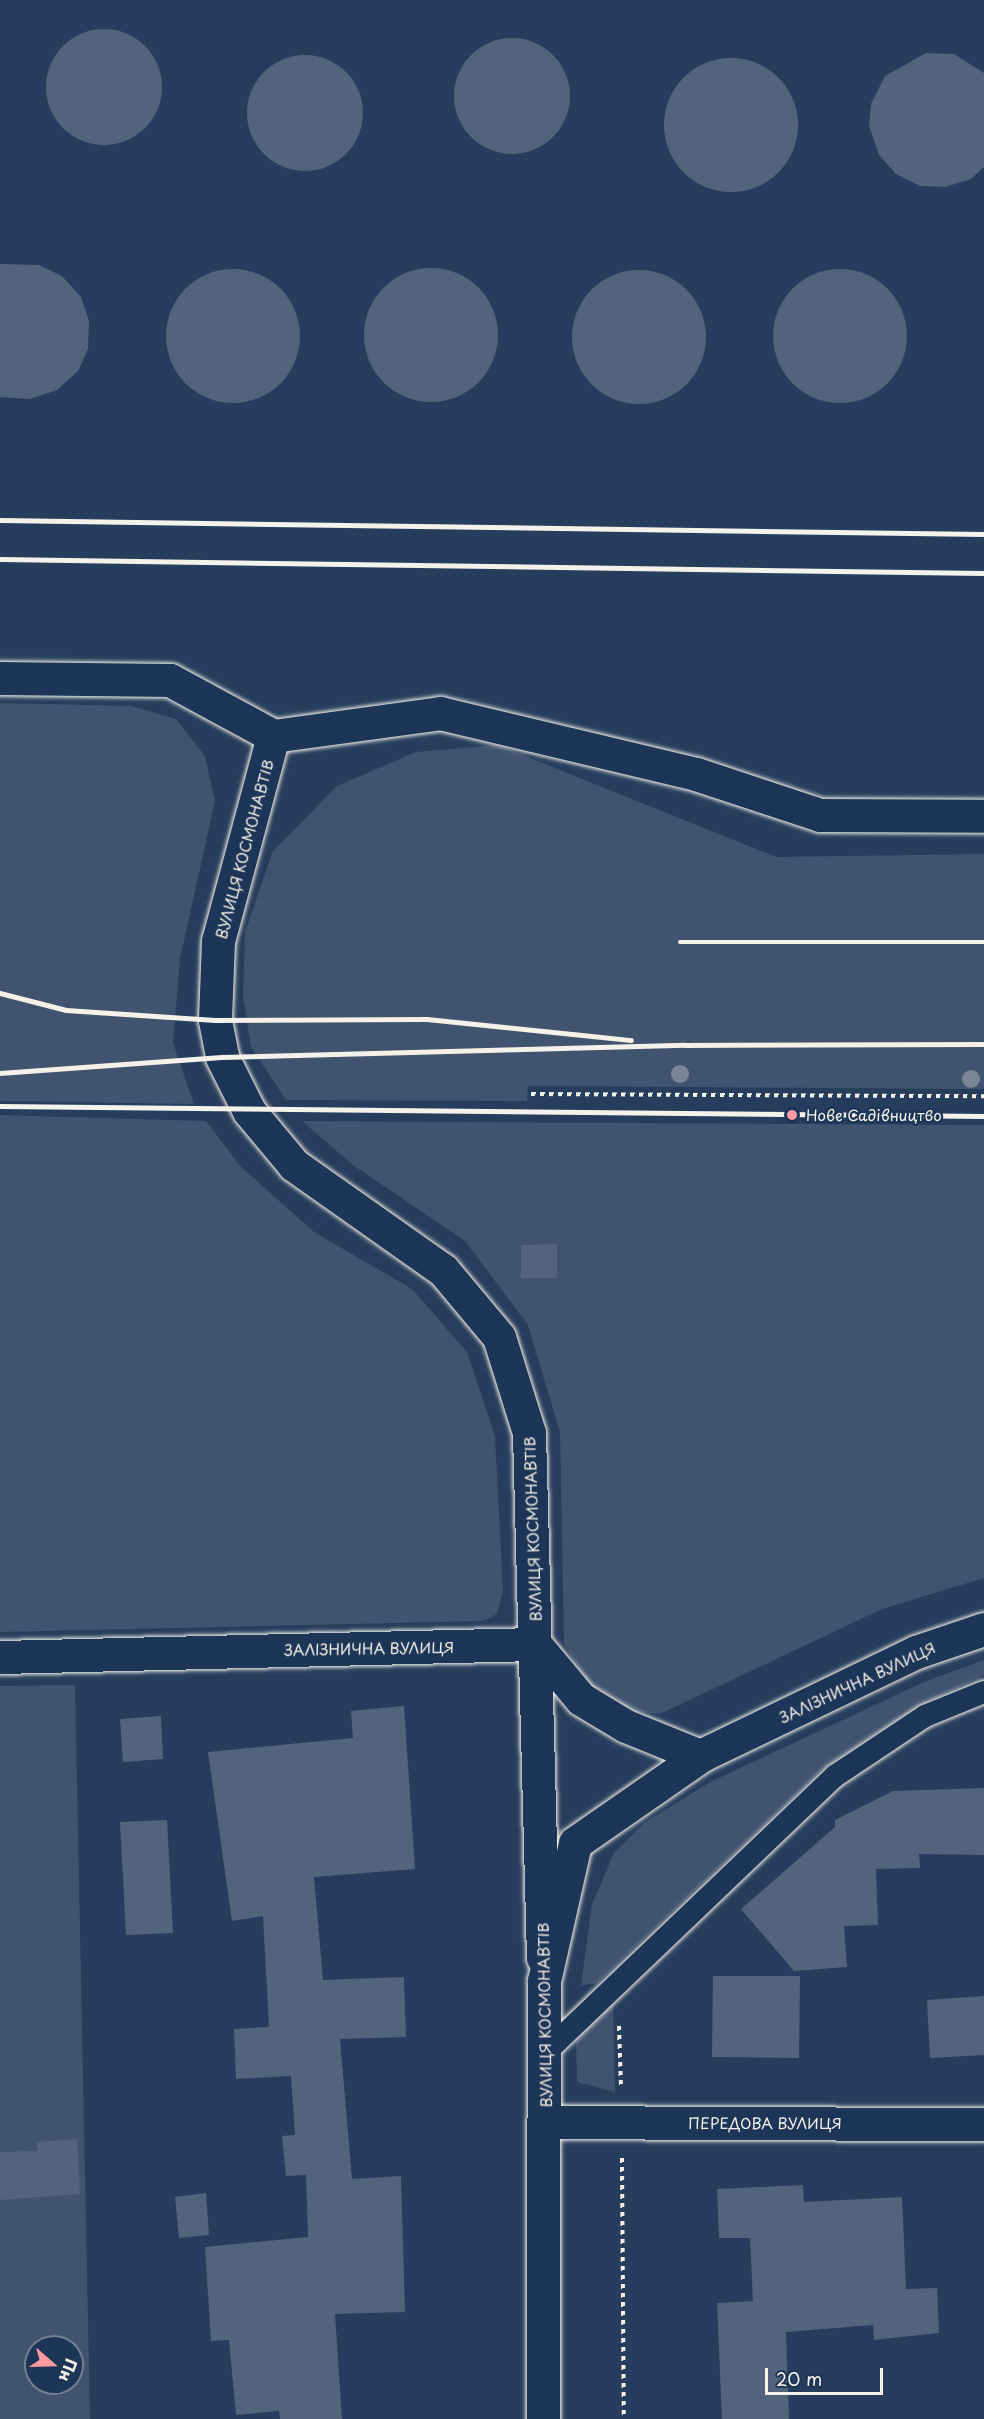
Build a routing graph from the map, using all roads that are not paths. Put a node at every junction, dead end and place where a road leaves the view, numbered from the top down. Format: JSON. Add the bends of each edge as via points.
{"nodes":[{"id":1,"x":0,"y":678,"type":"edge"},
{"id":2,"x":273,"y":736,"type":"junction"},
{"id":3,"x":984,"y":816,"type":"edge"},
{"id":4,"x":984,"y":1629,"type":"edge"},
{"id":5,"x":535,"y":1644,"type":"junction"},
{"id":6,"x":0,"y":1657,"type":"edge"},
{"id":7,"x":984,"y":1692,"type":"edge"},
{"id":8,"x":700,"y":1756,"type":"junction"},
{"id":9,"x":544,"y":1981,"type":"junction"},
{"id":10,"x":545,"y":2053,"type":"junction"},
{"id":11,"x":547,"y":2122,"type":"junction"},
{"id":12,"x":984,"y":2124,"type":"edge"},
{"id":13,"x":543,"y":2419,"type":"edge"}],
"edges":[{"from":1,"to":2,"type":"street","via":[[170,680]]},
{"from":2,"to":3,"type":"street","via":[[440,713],[696,774],[820,815]]},
{"from":2,"to":5,"type":"street","name":"ВУЛИЦЯ КОСМОНАВТІВ","via":[[218,941],[215,1020],[222,1057],[249,1111],[294,1165],[443,1270],[499,1337],[529,1433]]},
{"from":4,"to":8,"type":"street","name":"ЗАЛІЗНИЧНА ВУЛИЦЯ","via":[[916,1652]]},
{"from":5,"to":6,"type":"street","name":"ЗАЛІЗНИЧНА ВУЛИЦЯ"},
{"from":5,"to":8,"type":"street","via":[[581,1699],[626,1726]]},
{"from":5,"to":9,"type":"street","name":"ВУЛИЦЯ КОСМОНАВТІВ"},
{"from":7,"to":10,"type":"lane","via":[[925,1716],[835,1776]]},
{"from":8,"to":9,"type":"street","name":"ЗАЛІЗНИЧНА ВУЛИЦЯ","via":[[575,1843]]},
{"from":9,"to":10,"type":"street","name":"ВУЛИЦЯ КОСМОНАВТІВ"},
{"from":10,"to":11,"type":"street","name":"ВУЛИЦЯ КОСМОНАВТІВ"},
{"from":11,"to":12,"type":"street","name":"ПЕРЕДОВА ВУЛИЦЯ"},
{"from":11,"to":13,"type":"street","name":"ВУЛИЦЯ КОСМОНАВТІВ"}]}
